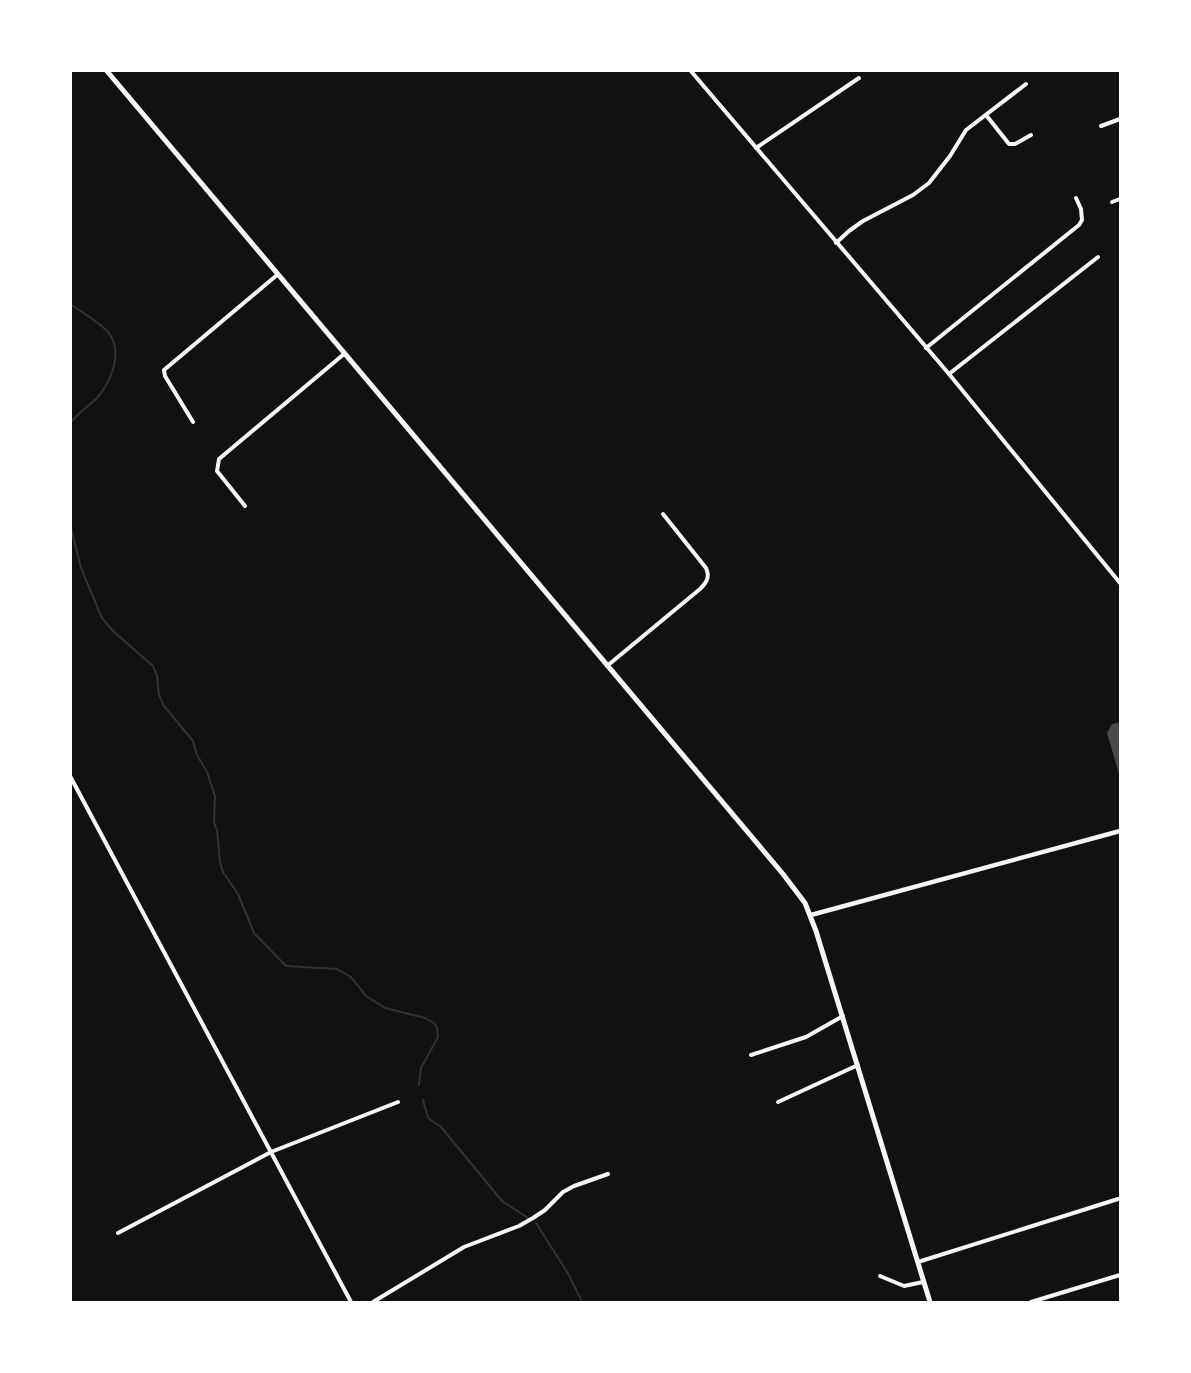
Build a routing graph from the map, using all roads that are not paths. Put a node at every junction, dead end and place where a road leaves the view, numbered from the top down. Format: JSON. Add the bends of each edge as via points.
{"nodes":[{"id":1,"x":106,"y":70,"type":"edge"},
{"id":2,"x":690,"y":70,"type":"edge"},
{"id":3,"x":859,"y":78,"type":"dead end"},
{"id":4,"x":1026,"y":84,"type":"dead end"},
{"id":5,"x":986,"y":115,"type":"junction"},
{"id":6,"x":1120,"y":119,"type":"edge"},
{"id":7,"x":1101,"y":126,"type":"dead end"},
{"id":8,"x":1031,"y":135,"type":"dead end"},
{"id":9,"x":756,"y":148,"type":"junction"},
{"id":10,"x":1076,"y":198,"type":"dead end"},
{"id":11,"x":1120,"y":199,"type":"edge"},
{"id":12,"x":1112,"y":202,"type":"dead end"},
{"id":13,"x":836,"y":243,"type":"junction"},
{"id":14,"x":1098,"y":257,"type":"dead end"},
{"id":15,"x":277,"y":275,"type":"junction"},
{"id":16,"x":926,"y":348,"type":"junction"},
{"id":17,"x":344,"y":354,"type":"junction"},
{"id":18,"x":949,"y":374,"type":"junction"},
{"id":19,"x":193,"y":422,"type":"dead end"},
{"id":20,"x":245,"y":506,"type":"dead end"},
{"id":21,"x":663,"y":514,"type":"dead end"},
{"id":22,"x":1120,"y":583,"type":"edge"},
{"id":23,"x":607,"y":666,"type":"junction"},
{"id":24,"x":70,"y":776,"type":"edge"},
{"id":25,"x":1120,"y":831,"type":"edge"},
{"id":26,"x":812,"y":915,"type":"junction"},
{"id":27,"x":843,"y":1016,"type":"junction"},
{"id":28,"x":751,"y":1055,"type":"dead end"},
{"id":29,"x":858,"y":1065,"type":"junction"},
{"id":30,"x":398,"y":1102,"type":"dead end"},
{"id":31,"x":778,"y":1102,"type":"dead end"},
{"id":32,"x":270,"y":1152,"type":"junction"},
{"id":33,"x":608,"y":1174,"type":"dead end"},
{"id":34,"x":1118,"y":1199,"type":"dead end"},
{"id":35,"x":118,"y":1233,"type":"dead end"},
{"id":36,"x":917,"y":1262,"type":"junction"},
{"id":37,"x":1120,"y":1275,"type":"edge"},
{"id":38,"x":880,"y":1276,"type":"dead end"},
{"id":39,"x":923,"y":1282,"type":"junction"},
{"id":40,"x":351,"y":1302,"type":"edge"},
{"id":41,"x":374,"y":1302,"type":"edge"},
{"id":42,"x":930,"y":1302,"type":"edge"},
{"id":43,"x":1031,"y":1302,"type":"edge"}],
"edges":[{"from":1,"to":15,"type":"main road"},
{"from":2,"to":9,"type":"street"},
{"from":3,"to":9,"type":"street"},
{"from":4,"to":5,"type":"street"},
{"from":5,"to":8,"type":"street","via":[[1009,144]]},
{"from":5,"to":13,"type":"street","via":[[966,130],[929,183],[856,226]]},
{"from":6,"to":7,"type":"street"},
{"from":9,"to":13,"type":"street"},
{"from":10,"to":16,"type":"street","via":[[1081,209],[1079,225]]},
{"from":11,"to":12,"type":"street"},
{"from":13,"to":16,"type":"street"},
{"from":14,"to":18,"type":"street"},
{"from":15,"to":17,"type":"main road"},
{"from":15,"to":19,"type":"street","via":[[164,370]]},
{"from":16,"to":18,"type":"street"},
{"from":17,"to":20,"type":"street","via":[[219,459],[217,471]]},
{"from":17,"to":23,"type":"main road"},
{"from":18,"to":22,"type":"street"},
{"from":21,"to":23,"type":"street","via":[[706,568],[708,580]]},
{"from":23,"to":26,"type":"main road","via":[[783,874]]},
{"from":24,"to":32,"type":"street"},
{"from":25,"to":26,"type":"street"},
{"from":26,"to":27,"type":"main road"},
{"from":27,"to":28,"type":"street","via":[[806,1037]]},
{"from":27,"to":29,"type":"main road"},
{"from":29,"to":31,"type":"street"},
{"from":29,"to":36,"type":"main road"},
{"from":30,"to":32,"type":"street"},
{"from":32,"to":35,"type":"street"},
{"from":32,"to":40,"type":"street"},
{"from":33,"to":41,"type":"street","via":[[563,1192],[533,1218],[464,1247]]},
{"from":34,"to":36,"type":"street"},
{"from":36,"to":39,"type":"main road"},
{"from":37,"to":43,"type":"street"},
{"from":38,"to":39,"type":"street","via":[[904,1286]]},
{"from":39,"to":42,"type":"main road"}]}
